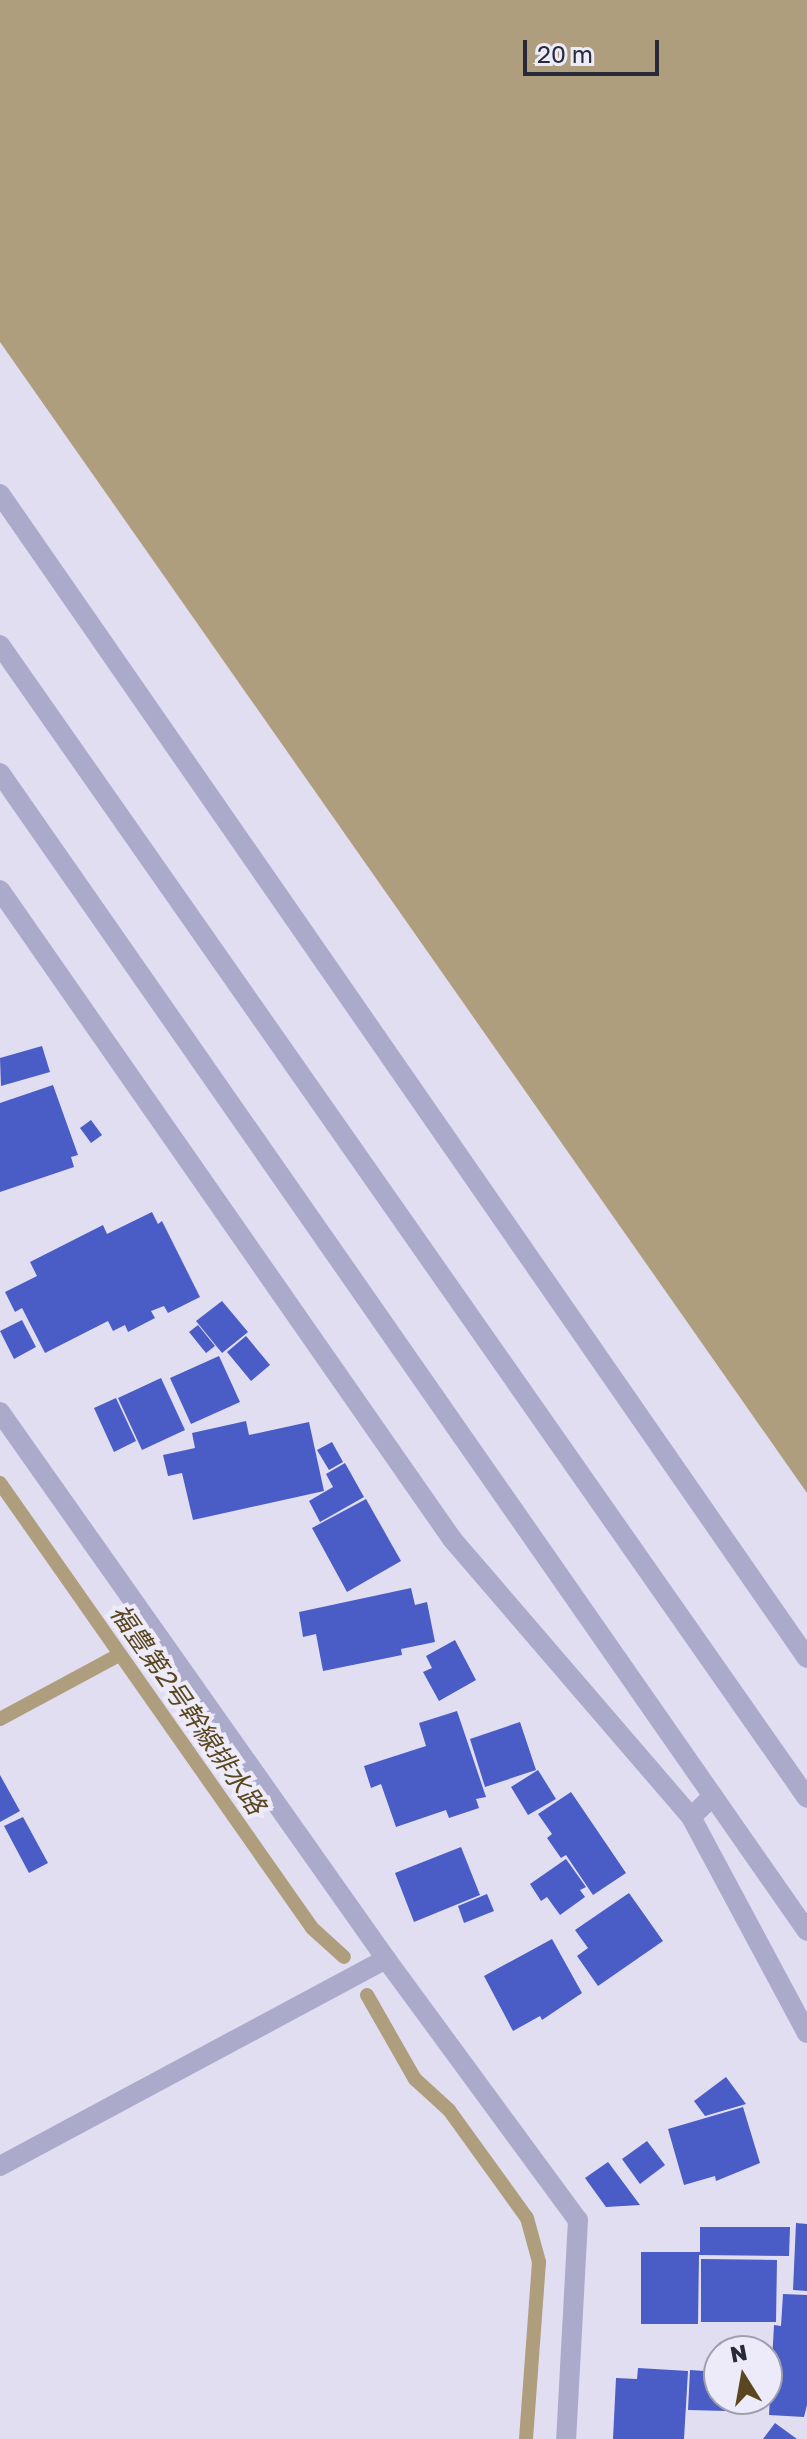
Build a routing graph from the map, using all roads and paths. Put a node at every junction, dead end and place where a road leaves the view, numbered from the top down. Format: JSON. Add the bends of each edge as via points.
{"nodes":[{"id":1,"x":0,"y":494,"type":"edge"},
{"id":2,"x":0,"y":645,"type":"edge"},
{"id":3,"x":0,"y":773,"type":"edge"},
{"id":4,"x":0,"y":890,"type":"edge"},
{"id":5,"x":0,"y":1412,"type":"edge"},
{"id":6,"x":807,"y":1658,"type":"edge"},
{"id":7,"x":713,"y":1796,"type":"junction"},
{"id":8,"x":807,"y":1798,"type":"edge"},
{"id":9,"x":691,"y":1817,"type":"junction"},
{"id":10,"x":807,"y":1931,"type":"edge"},
{"id":11,"x":386,"y":1959,"type":"junction"},
{"id":12,"x":807,"y":2033,"type":"edge"},
{"id":13,"x":0,"y":2166,"type":"edge"},
{"id":14,"x":566,"y":2439,"type":"edge"}],
"edges":[{"from":1,"to":6,"type":"street"},
{"from":2,"to":8,"type":"street"},
{"from":3,"to":7,"type":"street"},
{"from":4,"to":9,"type":"street","via":[[452,1539]]},
{"from":5,"to":11,"type":"street"},
{"from":7,"to":9,"type":"street"},
{"from":7,"to":10,"type":"street"},
{"from":9,"to":12,"type":"street"},
{"from":11,"to":13,"type":"street"},
{"from":11,"to":14,"type":"street","via":[[578,2220]]}]}
